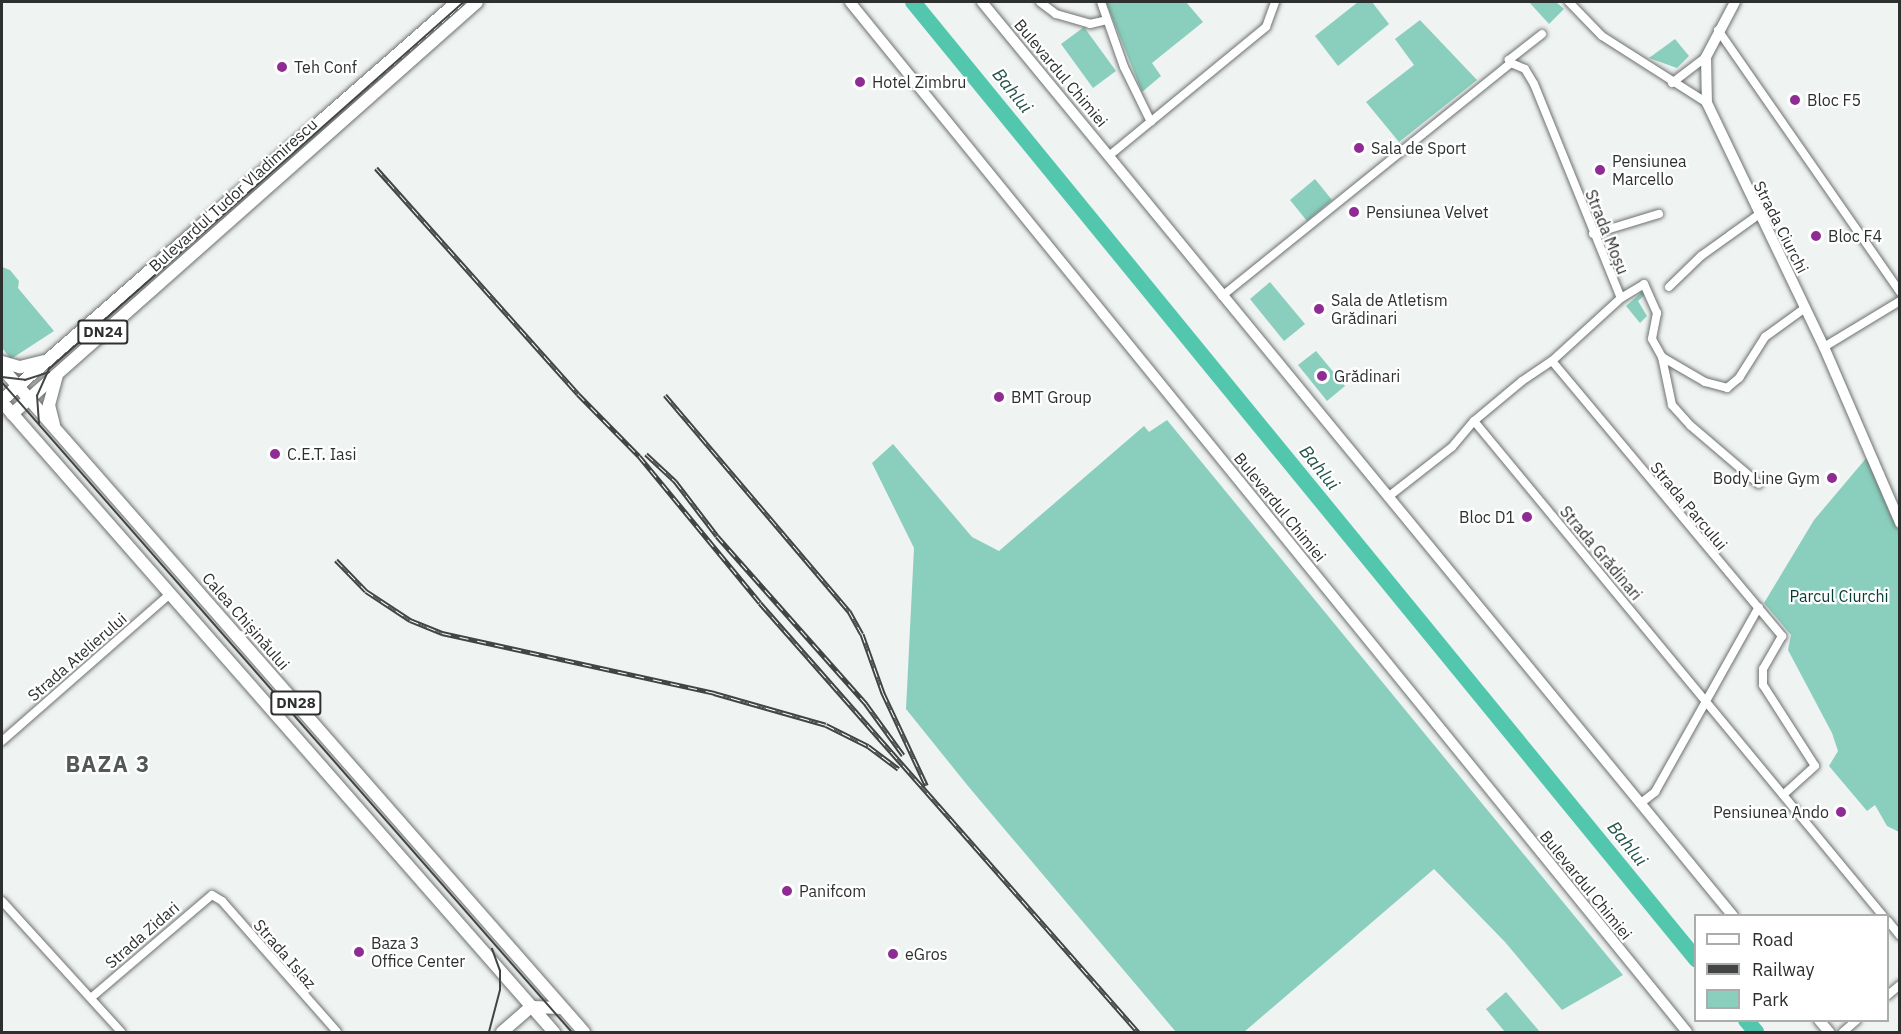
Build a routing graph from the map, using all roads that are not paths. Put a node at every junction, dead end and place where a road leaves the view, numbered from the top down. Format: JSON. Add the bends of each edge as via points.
{"nodes":[{"id":1,"x":457,"y":2,"type":"edge"},
{"id":2,"x":477,"y":2,"type":"edge"},
{"id":3,"x":850,"y":2,"type":"edge"},
{"id":4,"x":982,"y":2,"type":"edge"},
{"id":5,"x":1040,"y":2,"type":"edge"},
{"id":6,"x":1101,"y":2,"type":"edge"},
{"id":7,"x":1275,"y":2,"type":"edge"},
{"id":8,"x":1569,"y":2,"type":"edge"},
{"id":9,"x":1735,"y":2,"type":"edge"},
{"id":10,"x":1107,"y":20,"type":"junction"},
{"id":11,"x":1718,"y":30,"type":"junction"},
{"id":12,"x":1542,"y":34,"type":"dead end"},
{"id":13,"x":1706,"y":57,"type":"junction"},
{"id":14,"x":1511,"y":63,"type":"junction"},
{"id":15,"x":1672,"y":83,"type":"junction"},
{"id":16,"x":1707,"y":103,"type":"junction"},
{"id":17,"x":1151,"y":122,"type":"junction"},
{"id":18,"x":1110,"y":155,"type":"junction"},
{"id":19,"x":1659,"y":214,"type":"dead end"},
{"id":20,"x":1758,"y":215,"type":"junction"},
{"id":21,"x":1593,"y":234,"type":"junction"},
{"id":22,"x":1669,"y":287,"type":"dead end"},
{"id":23,"x":1899,"y":292,"type":"edge"},
{"id":24,"x":1222,"y":296,"type":"junction"},
{"id":25,"x":1621,"y":298,"type":"junction"},
{"id":26,"x":1899,"y":301,"type":"edge"},
{"id":27,"x":1805,"y":308,"type":"junction"},
{"id":28,"x":1824,"y":347,"type":"junction"},
{"id":29,"x":1662,"y":357,"type":"junction"},
{"id":30,"x":51,"y":358,"type":"junction"},
{"id":31,"x":2,"y":362,"type":"edge"},
{"id":32,"x":1552,"y":362,"type":"junction"},
{"id":33,"x":2,"y":368,"type":"edge"},
{"id":34,"x":60,"y":370,"type":"junction"},
{"id":35,"x":18,"y":386,"type":"junction"},
{"id":36,"x":29,"y":399,"type":"junction"},
{"id":37,"x":2,"y":401,"type":"edge"},
{"id":38,"x":7,"y":415,"type":"edge"},
{"id":39,"x":1474,"y":421,"type":"junction"},
{"id":40,"x":55,"y":429,"type":"junction"},
{"id":41,"x":1759,"y":484,"type":"dead end"},
{"id":42,"x":1388,"y":497,"type":"junction"},
{"id":43,"x":1899,"y":523,"type":"edge"},
{"id":44,"x":170,"y":594,"type":"junction"},
{"id":45,"x":1759,"y":607,"type":"junction"},
{"id":46,"x":1706,"y":702,"type":"junction"},
{"id":47,"x":2,"y":741,"type":"edge"},
{"id":48,"x":1783,"y":795,"type":"junction"},
{"id":49,"x":1641,"y":803,"type":"junction"},
{"id":50,"x":212,"y":895,"type":"joint"},
{"id":51,"x":2,"y":901,"type":"edge"},
{"id":52,"x":1732,"y":914,"type":"edge"},
{"id":53,"x":1882,"y":914,"type":"edge"},
{"id":54,"x":1889,"y":924,"type":"edge"},
{"id":55,"x":1899,"y":936,"type":"edge"},
{"id":56,"x":92,"y":997,"type":"junction"},
{"id":57,"x":531,"y":1007,"type":"junction"},
{"id":58,"x":562,"y":1008,"type":"junction"},
{"id":59,"x":572,"y":1018,"type":"junction"},
{"id":60,"x":121,"y":1032,"type":"edge"},
{"id":61,"x":337,"y":1032,"type":"edge"},
{"id":62,"x":502,"y":1032,"type":"edge"},
{"id":63,"x":554,"y":1032,"type":"edge"},
{"id":64,"x":573,"y":1032,"type":"edge"},
{"id":65,"x":584,"y":1032,"type":"edge"},
{"id":66,"x":1687,"y":1032,"type":"edge"}],
"edges":[{"from":1,"to":30,"type":"main road","name":"Bulevardul Tudor Vladimirescu","number":"DN24"},
{"from":2,"to":34,"type":"main road","name":"Bulevardul Tudor Vladimirescu","number":"DN24"},
{"from":3,"to":66,"type":"main road","name":"Bulevardul Chimiei"},
{"from":4,"to":18,"type":"main road","name":"Bulevardul Chimiei"},
{"from":5,"to":10,"type":"street","via":[[1056,14],[1090,24]]},
{"from":6,"to":10,"type":"street"},
{"from":7,"to":17,"type":"street","via":[[1266,27]]},
{"from":8,"to":15,"type":"street","via":[[1602,36]]},
{"from":9,"to":11,"type":"main road"},
{"from":10,"to":17,"type":"street","via":[[1135,94]]},
{"from":11,"to":13,"type":"main road"},
{"from":11,"to":23,"type":"street"},
{"from":12,"to":14,"type":"street","via":[[1509,60]]},
{"from":13,"to":15,"type":"street"},
{"from":13,"to":16,"type":"main road"},
{"from":14,"to":21,"type":"street","name":"Strada Moșu","via":[[1525,69],[1534,84]]},
{"from":14,"to":24,"type":"street"},
{"from":15,"to":16,"type":"street"},
{"from":16,"to":20,"type":"main road","name":"Strada Ciurchi"},
{"from":17,"to":18,"type":"street"},
{"from":18,"to":24,"type":"main road","name":"Bulevardul Chimiei"},
{"from":19,"to":21,"type":"street"},
{"from":20,"to":22,"type":"street","via":[[1701,256]]},
{"from":20,"to":27,"type":"main road","name":"Strada Ciurchi"},
{"from":21,"to":25,"type":"street","name":"Strada Moșu"},
{"from":24,"to":42,"type":"main road","name":"Bulevardul Chimiei"},
{"from":25,"to":29,"type":"street","name":"Strada Moșu","via":[[1644,284],[1650,290],[1657,313],[1652,339]]},
{"from":25,"to":32,"type":"street"},
{"from":26,"to":28,"type":"street"},
{"from":27,"to":28,"type":"main road","name":"Strada Ciurchi"},
{"from":27,"to":29,"type":"street","via":[[1764,337],[1739,378],[1727,388],[1705,382]]},
{"from":28,"to":43,"type":"main road","name":"Strada Ciurchi"},
{"from":29,"to":41,"type":"street","name":"Strada Moșu","via":[[1672,405]]},
{"from":30,"to":31,"type":"main road","via":[[20,367]]},
{"from":30,"to":35,"type":"main road","name":"Bulevardul Tudor Vladimirescu","number":"DN24"},
{"from":32,"to":39,"type":"street"},
{"from":32,"to":45,"type":"street","name":"Strada Parcului"},
{"from":33,"to":35,"type":"main road","name":"Calea Chișinăului","number":"DN28"},
{"from":34,"to":36,"type":"main road","name":"Bulevardul Tudor Vladimirescu","number":"DN24"},
{"from":34,"to":40,"type":"main road","via":[[50,396]]},
{"from":35,"to":36,"type":"main road","name":"Calea Chișinăului","number":"DN28"},
{"from":35,"to":37,"type":"main road","name":"Bulevardul Tudor Vladimirescu","number":"DN24"},
{"from":36,"to":38,"type":"main road","name":"Bulevardul Tudor Vladimirescu","number":"DN24"},
{"from":36,"to":40,"type":"main road","name":"Calea Chișinăului","number":"DN28"},
{"from":37,"to":38,"type":"main road","number":"DN28"},
{"from":38,"to":44,"type":"main road","number":"DN28"},
{"from":39,"to":42,"type":"street","via":[[1452,447]]},
{"from":39,"to":46,"type":"street","name":"Strada Grădinari"},
{"from":40,"to":58,"type":"main road","name":"Calea Chișinăului","number":"DN28"},
{"from":42,"to":49,"type":"main road","name":"Bulevardul Chimiei"},
{"from":44,"to":47,"type":"street","name":"Strada Atelierului"},
{"from":44,"to":57,"type":"main road","number":"DN28"},
{"from":45,"to":46,"type":"street"},
{"from":45,"to":48,"type":"street","name":"Strada Parcului","via":[[1782,636],[1763,669],[1769,697],[1815,762],[1810,773]]},
{"from":46,"to":48,"type":"street","name":"Strada Grădinari"},
{"from":46,"to":49,"type":"street","via":[[1655,792]]},
{"from":48,"to":53,"type":"street","name":"Strada Grădinari"},
{"from":49,"to":52,"type":"main road","name":"Bulevardul Chimiei"},
{"from":50,"to":56,"type":"street","name":"Strada Zidari"},
{"from":50,"to":61,"type":"street","name":"Strada Islaz","via":[[222,900]]},
{"from":51,"to":56,"type":"street"},
{"from":54,"to":55,"type":"street"},
{"from":56,"to":60,"type":"street"},
{"from":57,"to":58,"type":"main road"},
{"from":57,"to":62,"type":"main road"},
{"from":57,"to":63,"type":"main road","number":"DN28"},
{"from":58,"to":59,"type":"main road","name":"Calea Chișinăului","number":"DN28"},
{"from":59,"to":64,"type":"main road"},
{"from":59,"to":65,"type":"main road","name":"Calea Chișinăului","number":"DN28"}]}
